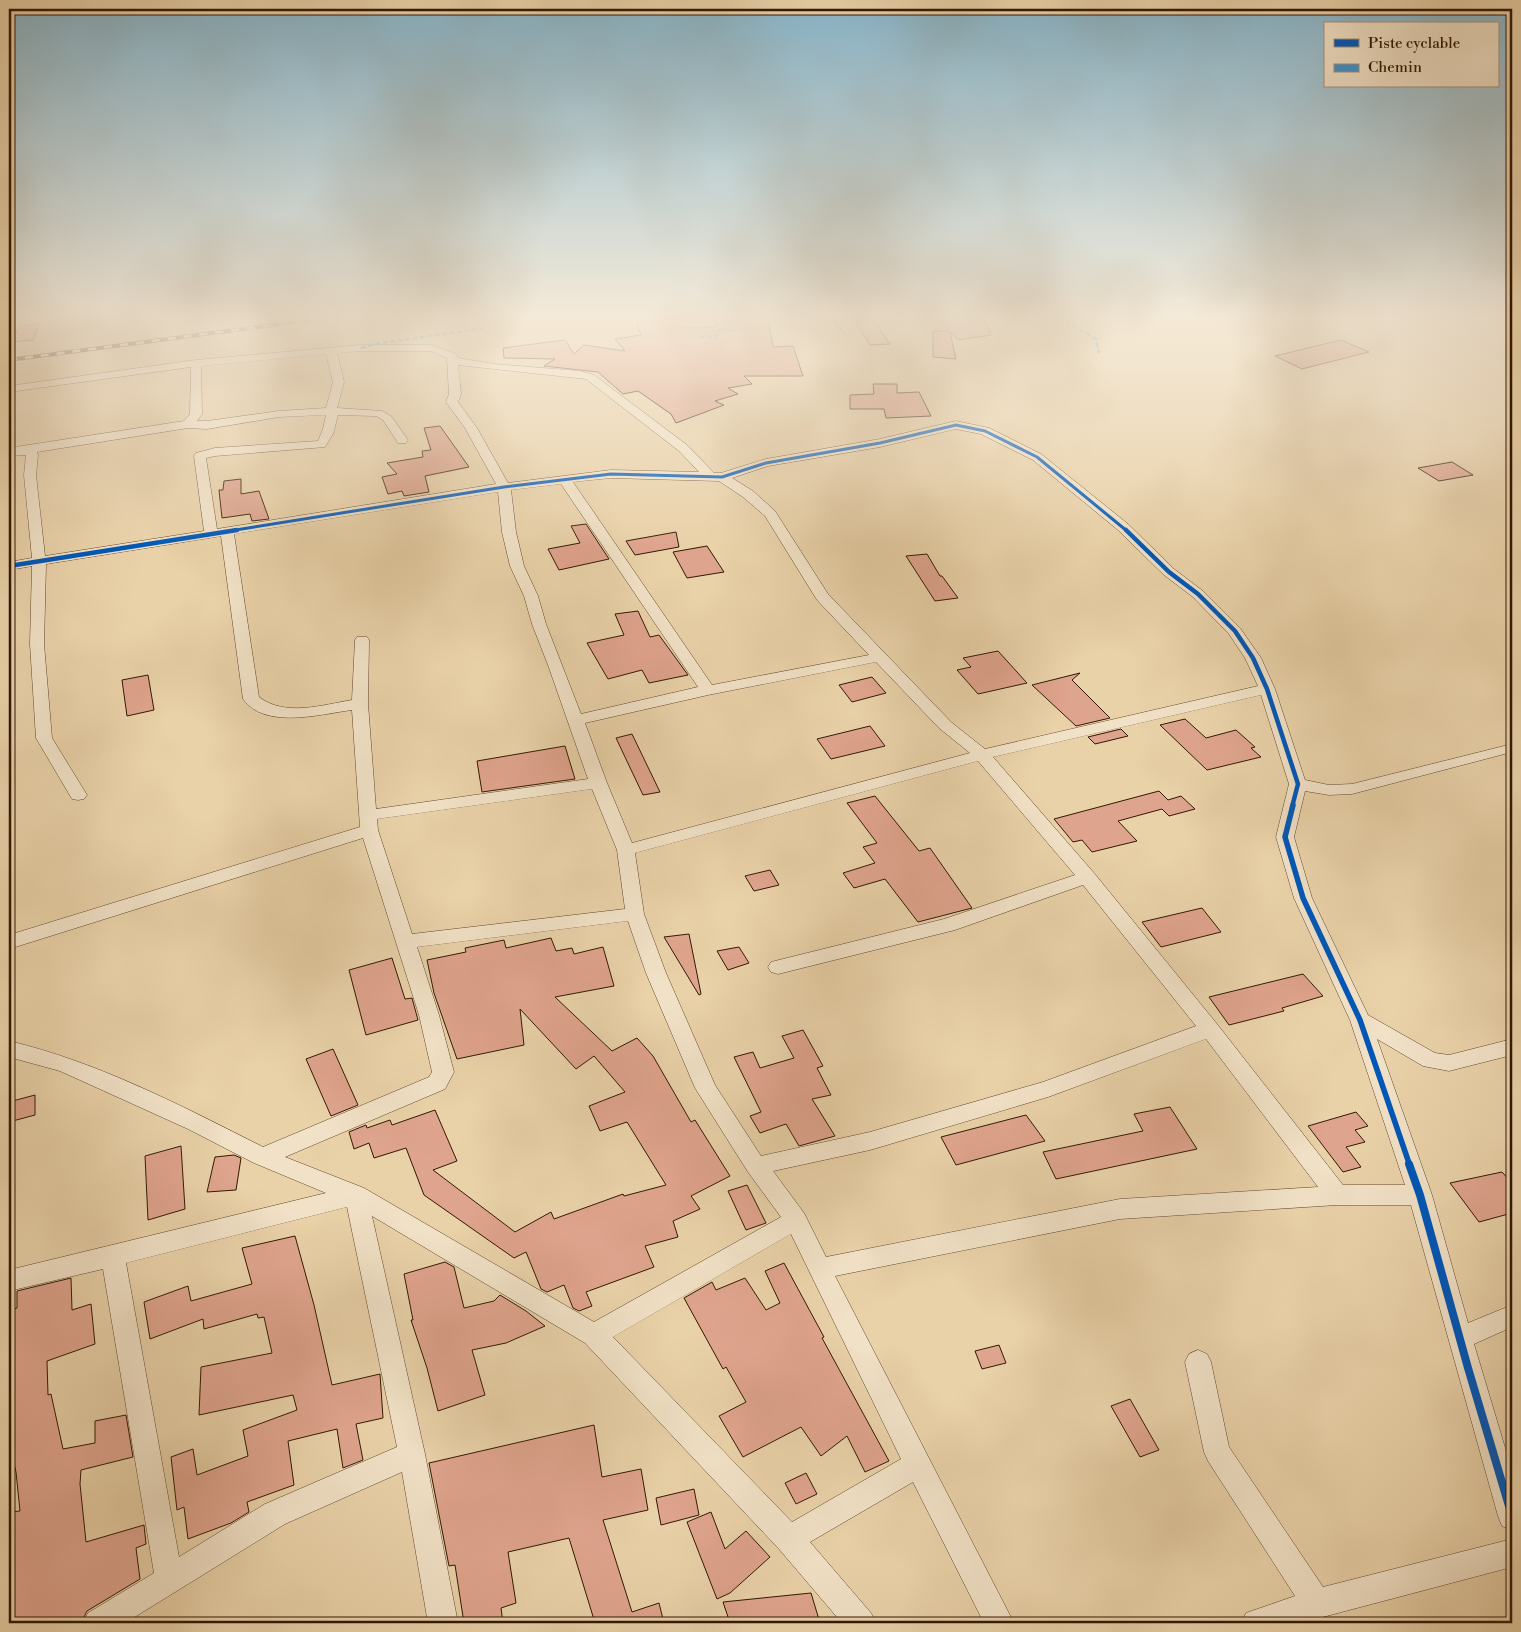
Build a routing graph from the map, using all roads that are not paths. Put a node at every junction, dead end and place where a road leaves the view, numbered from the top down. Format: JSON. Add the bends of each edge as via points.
{"nodes":[{"id":1,"x":196,"y":394,"type":"edge"},
{"id":2,"x":336,"y":394,"type":"edge"},
{"id":3,"x":455,"y":394,"type":"edge"},
{"id":4,"x":612,"y":394,"type":"edge"},
{"id":5,"x":332,"y":411,"type":"junction"},
{"id":6,"x":188,"y":424,"type":"junction"},
{"id":7,"x":402,"y":440,"type":"dead end"},
{"id":8,"x":29,"y":450,"type":"junction"},
{"id":9,"x":9,"y":452,"type":"edge"},
{"id":10,"x":716,"y":476,"type":"junction"},
{"id":11,"x":565,"y":480,"type":"junction"},
{"id":12,"x":504,"y":487,"type":"junction"},
{"id":13,"x":219,"y":532,"type":"junction"},
{"id":14,"x":39,"y":561,"type":"junction"},
{"id":15,"x":9,"y":566,"type":"edge"},
{"id":16,"x":362,"y":640,"type":"dead end"},
{"id":17,"x":880,"y":657,"type":"junction"},
{"id":18,"x":1267,"y":689,"type":"junction"},
{"id":19,"x":708,"y":690,"type":"junction"},
{"id":20,"x":360,"y":704,"type":"junction"},
{"id":21,"x":576,"y":720,"type":"junction"},
{"id":22,"x":1510,"y":748,"type":"dead end"},
{"id":23,"x":982,"y":755,"type":"junction"},
{"id":24,"x":598,"y":783,"type":"junction"},
{"id":25,"x":1298,"y":784,"type":"junction"},
{"id":26,"x":78,"y":795,"type":"dead end"},
{"id":27,"x":369,"y":822,"type":"junction"},
{"id":28,"x":626,"y":850,"type":"junction"},
{"id":29,"x":1087,"y":877,"type":"junction"},
{"id":30,"x":636,"y":914,"type":"junction"},
{"id":31,"x":9,"y":942,"type":"edge"},
{"id":32,"x":405,"y":942,"type":"junction"},
{"id":33,"x":778,"y":967,"type":"dead end"},
{"id":34,"x":1360,"y":1020,"type":"junction"},
{"id":35,"x":1210,"y":1029,"type":"junction"},
{"id":36,"x":1512,"y":1047,"type":"edge"},
{"id":37,"x":9,"y":1050,"type":"edge"},
{"id":38,"x":262,"y":1157,"type":"junction"},
{"id":39,"x":756,"y":1166,"type":"junction"},
{"id":40,"x":356,"y":1195,"type":"junction"},
{"id":41,"x":1337,"y":1195,"type":"junction"},
{"id":42,"x":1420,"y":1196,"type":"junction"},
{"id":43,"x":796,"y":1220,"type":"junction"},
{"id":44,"x":113,"y":1256,"type":"junction"},
{"id":45,"x":819,"y":1269,"type":"junction"},
{"id":46,"x":9,"y":1280,"type":"edge"},
{"id":47,"x":1512,"y":1316,"type":"edge"},
{"id":48,"x":594,"y":1335,"type":"junction"},
{"id":49,"x":1460,"y":1338,"type":"junction"},
{"id":50,"x":1198,"y":1362,"type":"dead end"},
{"id":51,"x":412,"y":1454,"type":"junction"},
{"id":52,"x":918,"y":1464,"type":"junction"},
{"id":53,"x":1512,"y":1516,"type":"edge"},
{"id":54,"x":789,"y":1539,"type":"junction"},
{"id":55,"x":1512,"y":1553,"type":"edge"},
{"id":56,"x":169,"y":1580,"type":"junction"},
{"id":57,"x":1317,"y":1603,"type":"junction"},
{"id":58,"x":98,"y":1623,"type":"edge"},
{"id":59,"x":443,"y":1623,"type":"edge"},
{"id":60,"x":860,"y":1623,"type":"edge"},
{"id":61,"x":998,"y":1623,"type":"edge"},
{"id":62,"x":1256,"y":1623,"type":"edge"}],
"edges":[{"from":1,"to":6,"type":"street","via":[[196,414]]},
{"from":2,"to":5,"type":"street"},
{"from":3,"to":12,"type":"street","via":[[452,402],[471,428]]},
{"from":4,"to":10,"type":"street"},
{"from":5,"to":6,"type":"street","via":[[279,414],[207,425]]},
{"from":5,"to":7,"type":"street","via":[[378,413],[387,418]]},
{"from":5,"to":13,"type":"street","via":[[333,416],[321,444],[215,452],[200,456]]},
{"from":6,"to":8,"type":"street"},
{"from":8,"to":9,"type":"street"},
{"from":8,"to":14,"type":"street","via":[[32,455],[30,475]]},
{"from":10,"to":11,"type":"street","via":[[611,474]]},
{"from":10,"to":17,"type":"street","via":[[748,494],[770,514],[822,597]]},
{"from":10,"to":18,"type":"street","via":[[956,425],[984,431],[1037,457],[1198,594],[1235,631],[1253,658]]},
{"from":11,"to":12,"type":"street"},
{"from":11,"to":19,"type":"street"},
{"from":12,"to":13,"type":"street"},
{"from":12,"to":21,"type":"street","via":[[517,566]]},
{"from":13,"to":14,"type":"street"},
{"from":13,"to":20,"type":"street","via":[[252,698],[264,709],[289,714]]},
{"from":14,"to":15,"type":"street"},
{"from":14,"to":26,"type":"street","via":[[37,644],[44,738]]},
{"from":16,"to":20,"type":"street"},
{"from":17,"to":19,"type":"street"},
{"from":17,"to":23,"type":"street","via":[[945,725]]},
{"from":18,"to":23,"type":"street"},
{"from":18,"to":25,"type":"street"},
{"from":19,"to":21,"type":"street"},
{"from":20,"to":27,"type":"street"},
{"from":21,"to":24,"type":"street"},
{"from":22,"to":25,"type":"street","via":[[1352,789],[1329,790]]},
{"from":23,"to":28,"type":"street"},
{"from":23,"to":29,"type":"street"},
{"from":24,"to":27,"type":"street"},
{"from":24,"to":28,"type":"street"},
{"from":25,"to":34,"type":"street","via":[[1285,836],[1303,898]]},
{"from":27,"to":31,"type":"street"},
{"from":27,"to":32,"type":"street"},
{"from":28,"to":30,"type":"street"},
{"from":29,"to":33,"type":"street","via":[[948,925]]},
{"from":29,"to":35,"type":"street"},
{"from":30,"to":32,"type":"street"},
{"from":30,"to":39,"type":"street","via":[[656,973],[706,1088]]},
{"from":32,"to":38,"type":"street","via":[[429,1015],[443,1072],[438,1083]]},
{"from":34,"to":36,"type":"street","via":[[1430,1060],[1448,1063]]},
{"from":34,"to":42,"type":"street"},
{"from":35,"to":39,"type":"street","via":[[1048,1089],[870,1141]]},
{"from":35,"to":41,"type":"street"},
{"from":37,"to":38,"type":"street","via":[[66,1066],[196,1123]]},
{"from":38,"to":40,"type":"street"},
{"from":39,"to":43,"type":"street"},
{"from":40,"to":44,"type":"street"},
{"from":40,"to":48,"type":"street"},
{"from":40,"to":51,"type":"street"},
{"from":41,"to":42,"type":"street"},
{"from":41,"to":45,"type":"street","via":[[1120,1209]]},
{"from":42,"to":49,"type":"street"},
{"from":43,"to":45,"type":"street"},
{"from":43,"to":48,"type":"street"},
{"from":44,"to":46,"type":"street"},
{"from":44,"to":56,"type":"street"},
{"from":45,"to":52,"type":"street"},
{"from":47,"to":49,"type":"street"},
{"from":48,"to":54,"type":"street"},
{"from":49,"to":53,"type":"street"},
{"from":50,"to":57,"type":"street","via":[[1217,1452]]},
{"from":51,"to":56,"type":"street","via":[[275,1514]]},
{"from":51,"to":59,"type":"street"},
{"from":52,"to":54,"type":"street"},
{"from":52,"to":61,"type":"street"},
{"from":54,"to":60,"type":"street"},
{"from":55,"to":57,"type":"street"},
{"from":56,"to":58,"type":"street"},
{"from":57,"to":62,"type":"street"}]}
